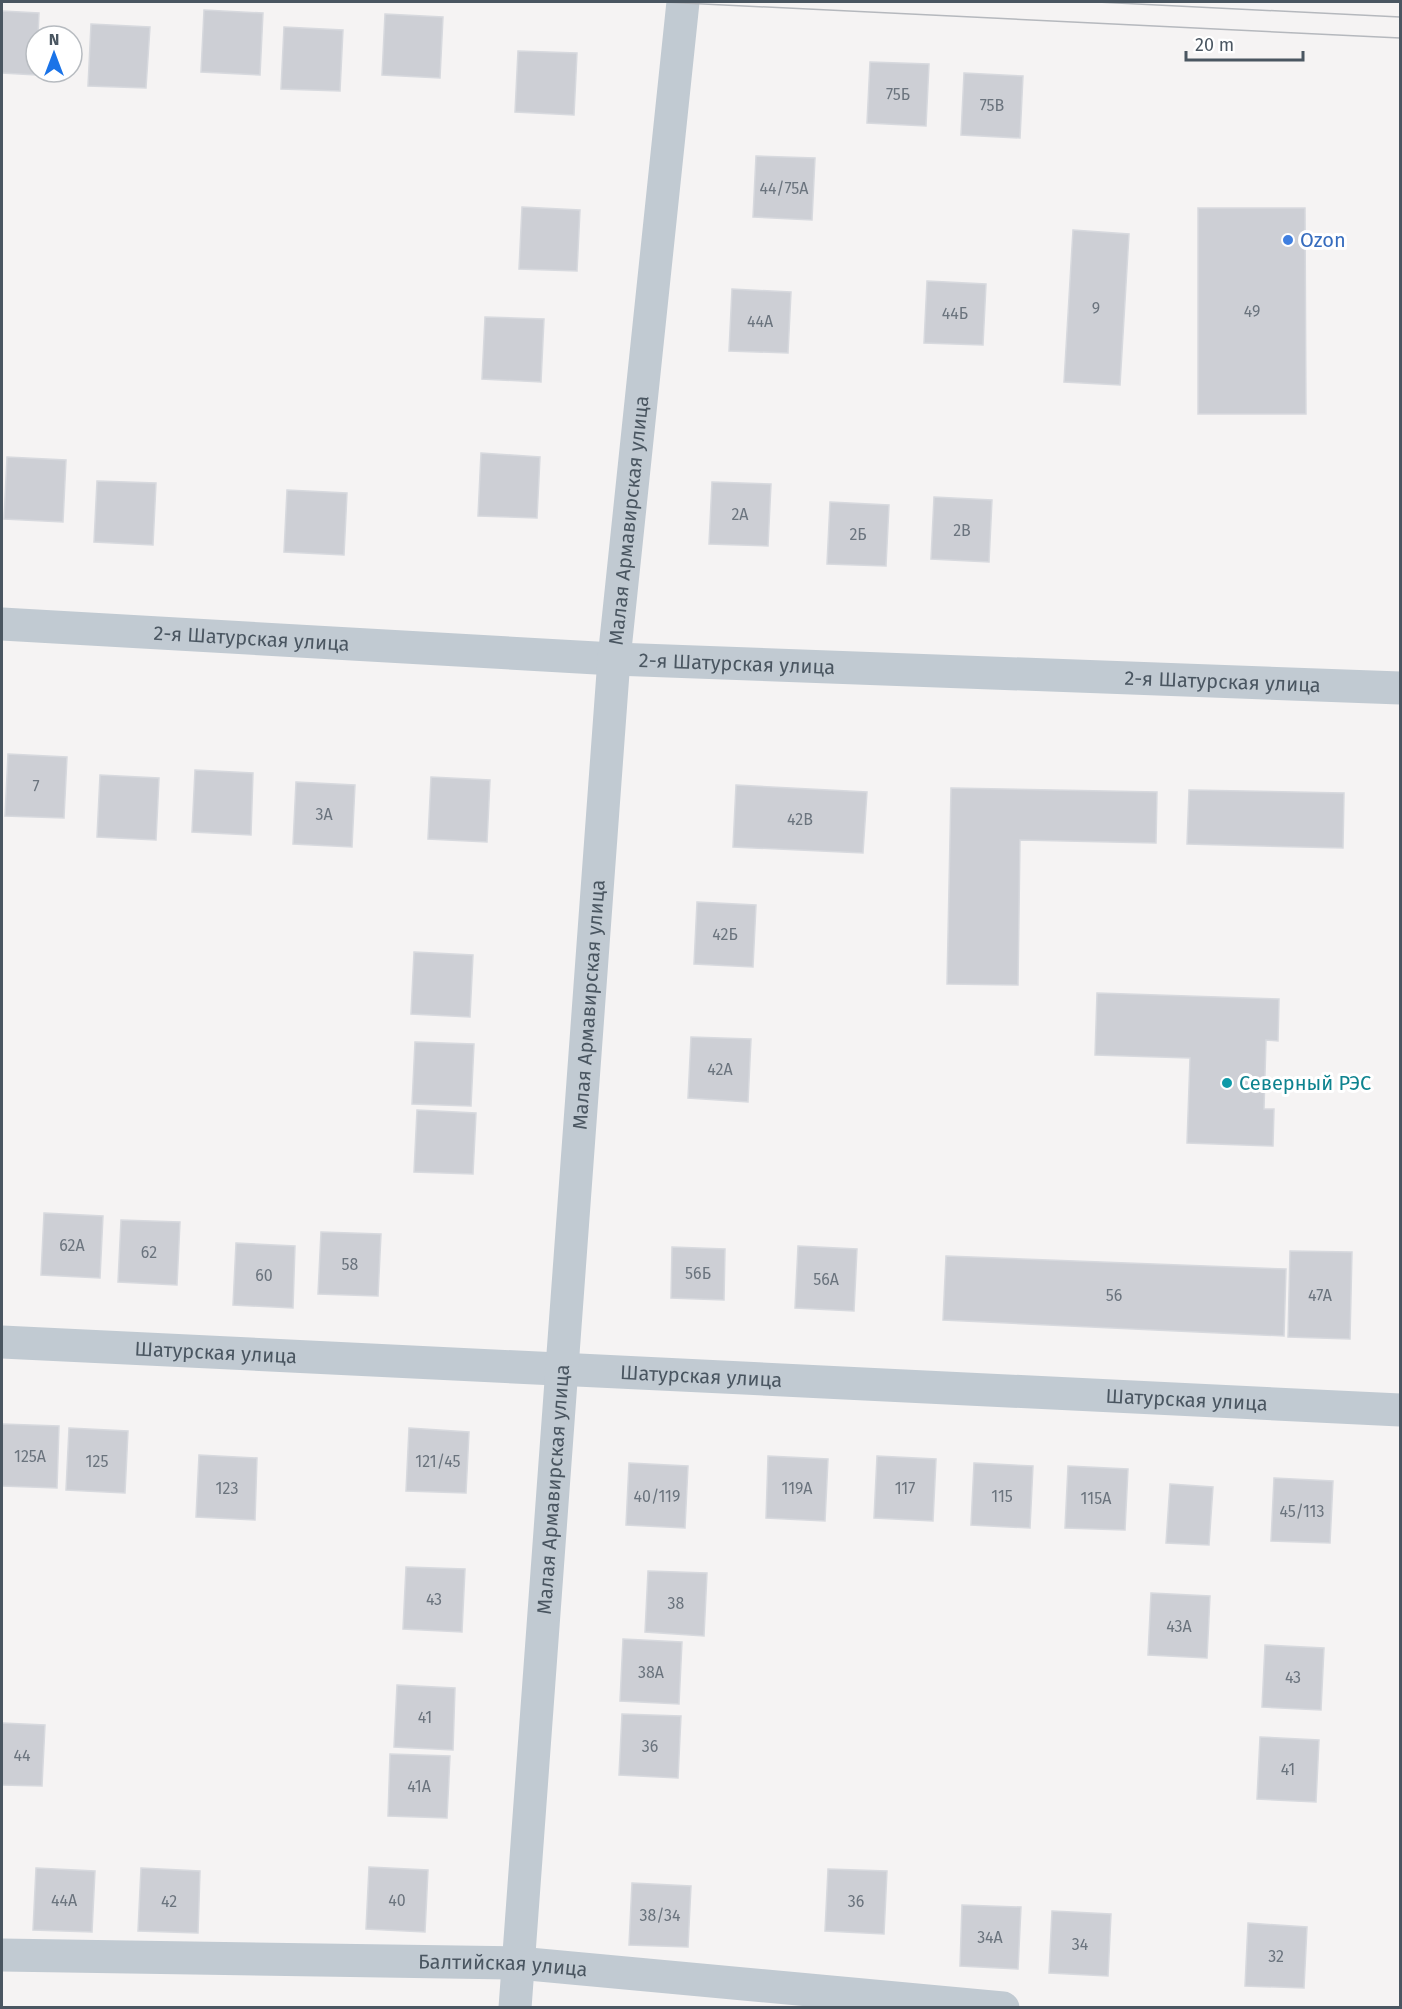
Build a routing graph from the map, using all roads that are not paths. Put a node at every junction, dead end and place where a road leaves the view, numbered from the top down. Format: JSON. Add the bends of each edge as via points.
{"nodes":[{"id":1,"x":683,"y":2,"type":"edge"},
{"id":2,"x":2,"y":624,"type":"edge"},
{"id":3,"x":614,"y":659,"type":"junction"},
{"id":4,"x":1401,"y":688,"type":"edge"},
{"id":5,"x":2,"y":1342,"type":"edge"},
{"id":6,"x":564,"y":1369,"type":"junction"},
{"id":7,"x":1401,"y":1410,"type":"edge"},
{"id":8,"x":2,"y":1955,"type":"edge"},
{"id":9,"x":518,"y":1963,"type":"junction"},
{"id":10,"x":515,"y":2007,"type":"edge"},
{"id":11,"x":1003,"y":2007,"type":"edge"}],
"edges":[{"from":1,"to":3,"type":"street","name":"Малая Армавирская улица"},
{"from":2,"to":3,"type":"street","name":"2-я Шатурская улица"},
{"from":3,"to":4,"type":"street","name":"2-я Шатурская улица"},
{"from":3,"to":6,"type":"street","name":"Малая Армавирская улица"},
{"from":5,"to":6,"type":"street","name":"Шатурская улица"},
{"from":6,"to":7,"type":"street","name":"Шатурская улица"},
{"from":6,"to":9,"type":"street","name":"Малая Армавирская улица"},
{"from":8,"to":9,"type":"street","name":"Балтийская улица"},
{"from":9,"to":10,"type":"street","name":"Малая Армавирская улица"},
{"from":9,"to":11,"type":"street","name":"Балтийская улица"}]}
